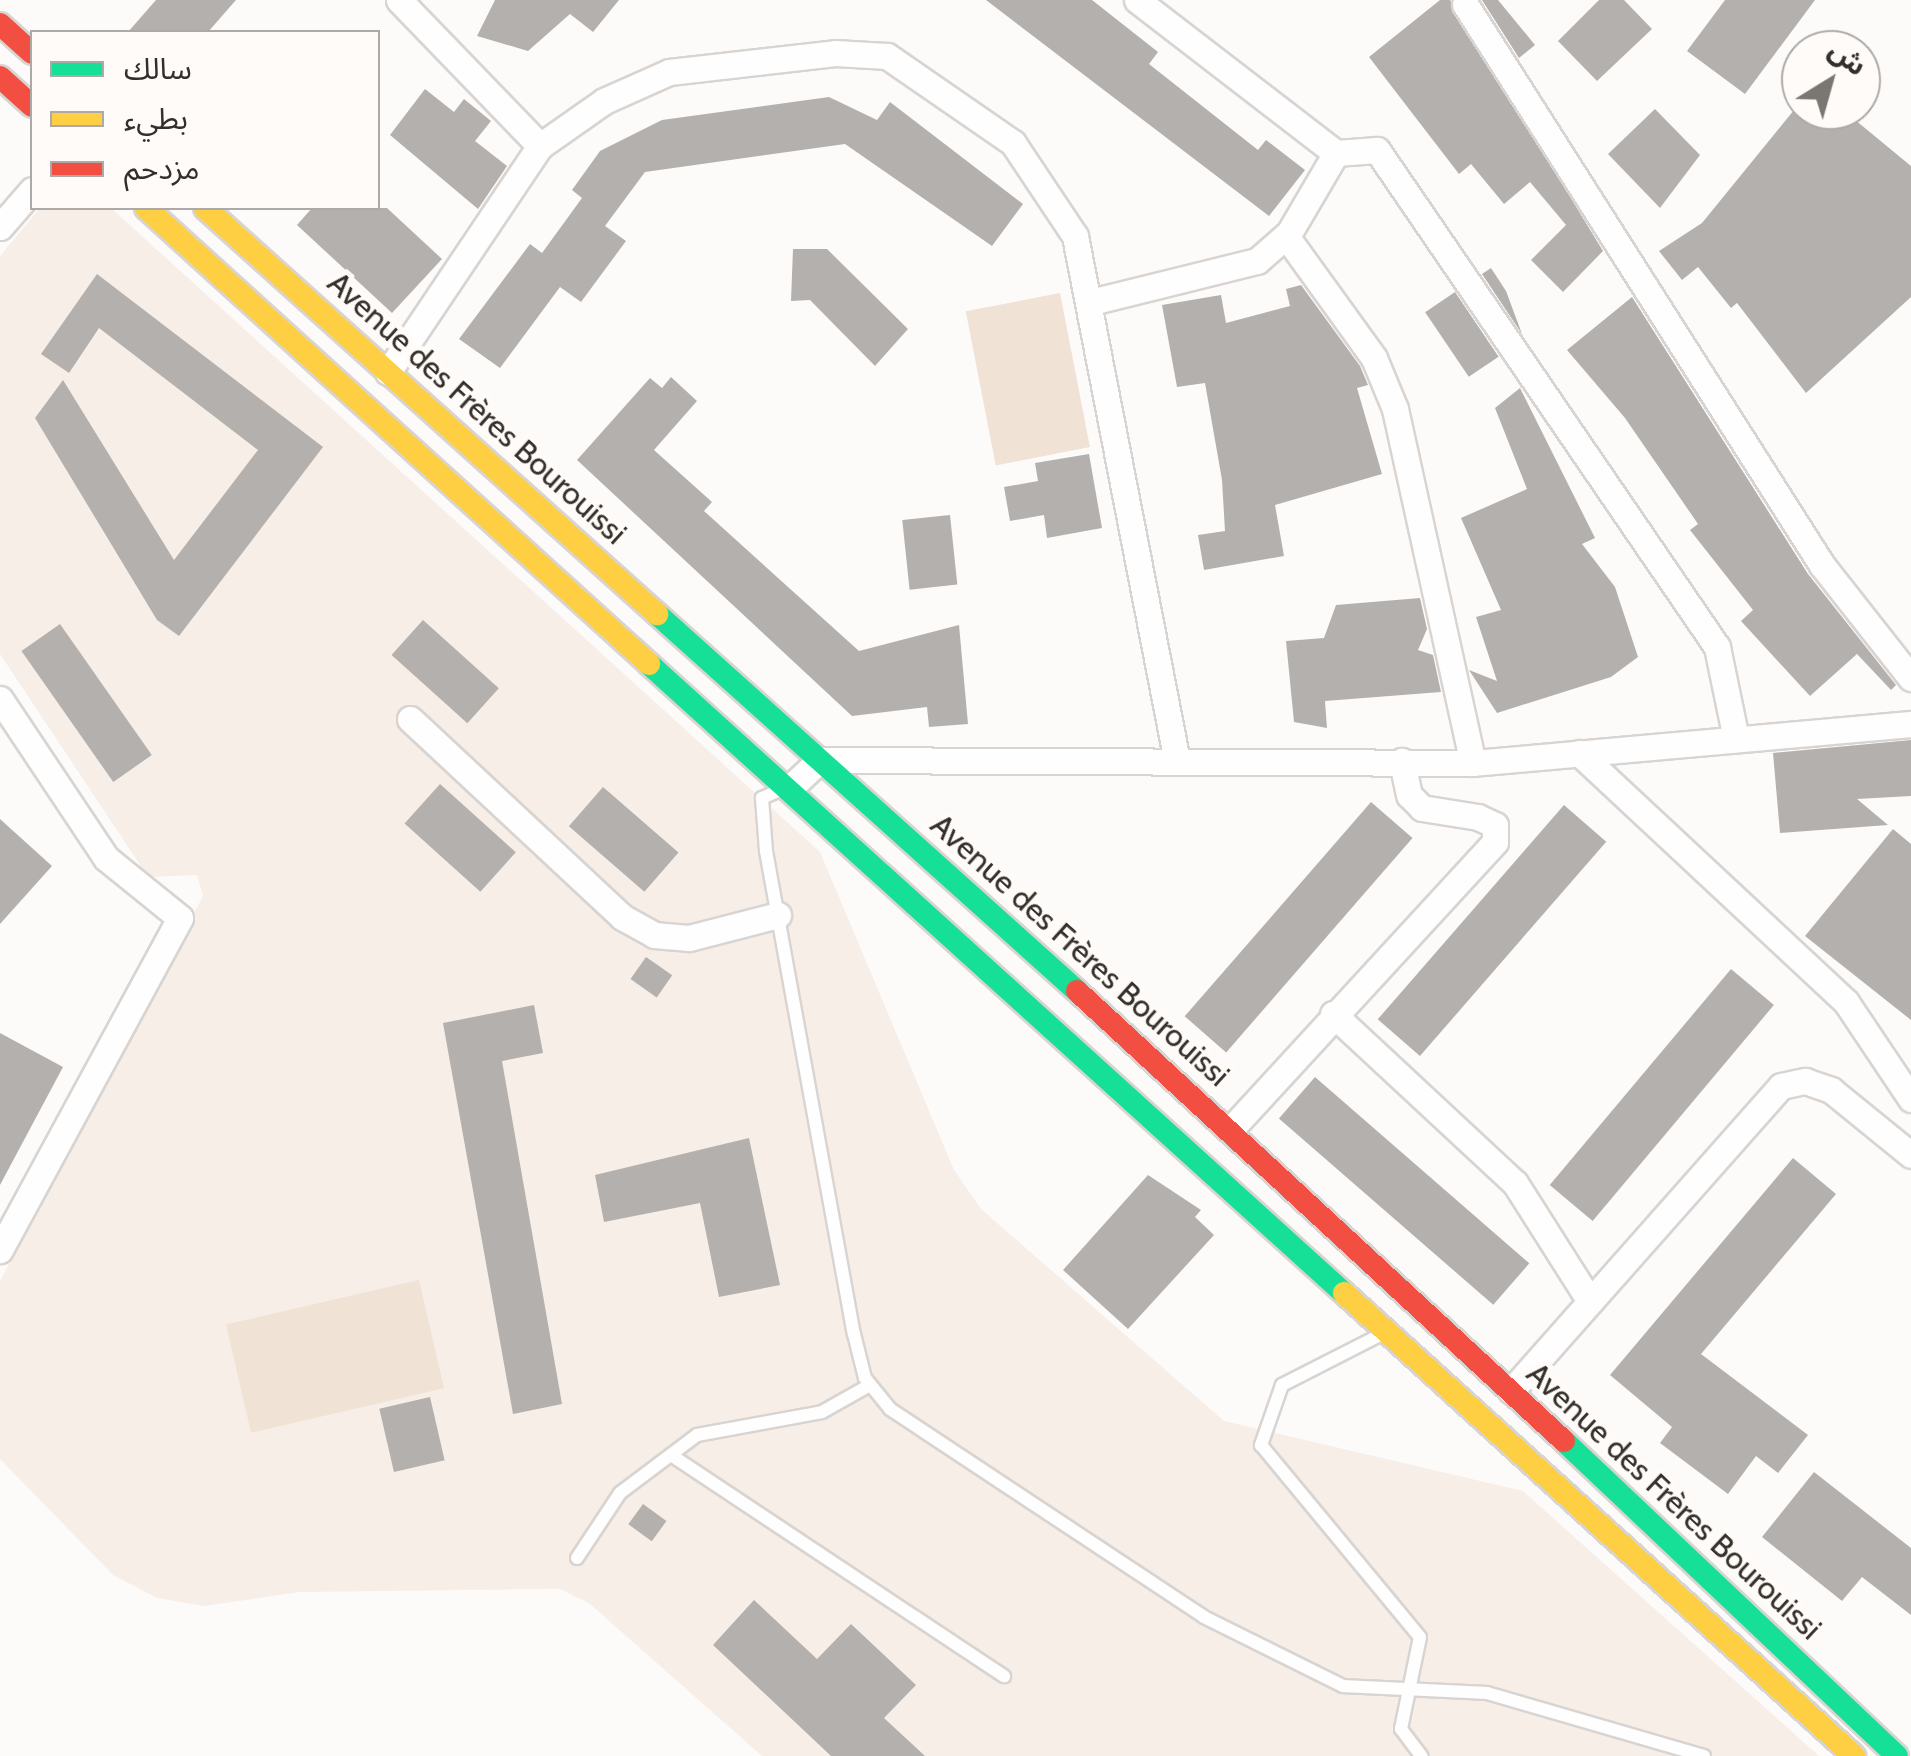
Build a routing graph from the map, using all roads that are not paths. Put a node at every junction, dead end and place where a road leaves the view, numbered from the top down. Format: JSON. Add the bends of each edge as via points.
{"nodes":[{"id":1,"x":400,"y":0,"type":"edge"},
{"id":2,"x":1137,"y":0,"type":"edge"},
{"id":3,"x":1465,"y":4,"type":"dead end"},
{"id":4,"x":0,"y":24,"type":"edge"},
{"id":5,"x":30,"y":51,"type":"edge"},
{"id":6,"x":0,"y":77,"type":"edge"},
{"id":7,"x":30,"y":104,"type":"edge"},
{"id":8,"x":540,"y":146,"type":"junction"},
{"id":9,"x":1336,"y":153,"type":"junction"},
{"id":10,"x":30,"y":192,"type":"edge"},
{"id":11,"x":148,"y":210,"type":"edge"},
{"id":12,"x":207,"y":210,"type":"edge"},
{"id":13,"x":0,"y":227,"type":"edge"},
{"id":14,"x":1286,"y":236,"type":"junction"},
{"id":15,"x":1090,"y":302,"type":"junction"},
{"id":16,"x":388,"y":372,"type":"junction"},
{"id":17,"x":1911,"y":678,"type":"edge"},
{"id":18,"x":0,"y":698,"type":"edge"},
{"id":19,"x":410,"y":718,"type":"dead end"},
{"id":20,"x":1911,"y":724,"type":"edge"},
{"id":21,"x":1736,"y":739,"type":"junction"},
{"id":22,"x":1579,"y":753,"type":"junction"},
{"id":23,"x":1176,"y":756,"type":"junction"},
{"id":24,"x":820,"y":760,"type":"junction"},
{"id":25,"x":1402,"y":761,"type":"junction"},
{"id":26,"x":1473,"y":762,"type":"junction"},
{"id":27,"x":793,"y":785,"type":"junction"},
{"id":28,"x":778,"y":915,"type":"junction"},
{"id":29,"x":1332,"y":1014,"type":"junction"},
{"id":30,"x":1911,"y":1099,"type":"edge"},
{"id":31,"x":1231,"y":1129,"type":"junction"},
{"id":32,"x":1911,"y":1155,"type":"edge"},
{"id":33,"x":0,"y":1250,"type":"edge"},
{"id":34,"x":1590,"y":1302,"type":"junction"},
{"id":35,"x":1388,"y":1330,"type":"junction"},
{"id":36,"x":870,"y":1385,"type":"junction"},
{"id":37,"x":1511,"y":1391,"type":"junction"},
{"id":38,"x":671,"y":1454,"type":"junction"},
{"id":39,"x":577,"y":1558,"type":"dead end"},
{"id":40,"x":1004,"y":1676,"type":"dead end"},
{"id":41,"x":1406,"y":1694,"type":"junction"},
{"id":42,"x":1421,"y":1756,"type":"edge"},
{"id":43,"x":1704,"y":1756,"type":"edge"},
{"id":44,"x":1854,"y":1756,"type":"edge"},
{"id":45,"x":1897,"y":1756,"type":"edge"}],
"edges":[{"from":1,"to":8,"type":"street"},
{"from":2,"to":9,"type":"street"},
{"from":3,"to":17,"type":"street","via":[[1822,565]]},
{"from":4,"to":5,"type":"main road"},
{"from":6,"to":7,"type":"main road"},
{"from":8,"to":15,"type":"street","via":[[669,72],[835,52],[887,56],[946,90],[1040,174],[1075,236]]},
{"from":8,"to":16,"type":"street"},
{"from":9,"to":14,"type":"street"},
{"from":9,"to":21,"type":"street","via":[[1377,150],[1410,190],[1717,646]]},
{"from":10,"to":13,"type":"street"},
{"from":11,"to":27,"type":"main road"},
{"from":12,"to":16,"type":"main road","name":"Avenue des Frères Bourouissi"},
{"from":14,"to":15,"type":"street","via":[[1257,261]]},
{"from":14,"to":26,"type":"street","via":[[1365,344],[1395,409]]},
{"from":15,"to":23,"type":"street"},
{"from":16,"to":24,"type":"main road","name":"Avenue des Frères Bourouissi"},
{"from":18,"to":33,"type":"street","via":[[106,858],[180,918]]},
{"from":19,"to":28,"type":"street","via":[[622,917],[654,935],[688,938]]},
{"from":20,"to":21,"type":"street"},
{"from":21,"to":22,"type":"street"},
{"from":22,"to":26,"type":"street"},
{"from":22,"to":30,"type":"street","via":[[1846,1002]]},
{"from":23,"to":24,"type":"street"},
{"from":23,"to":25,"type":"street"},
{"from":24,"to":27,"type":"street"},
{"from":24,"to":31,"type":"main road","name":"Avenue des Frères Bourouissi"},
{"from":25,"to":26,"type":"street"},
{"from":25,"to":29,"type":"street","via":[[1409,795],[1422,808],[1478,817],[1495,825],[1495,842]]},
{"from":27,"to":28,"type":"lane","via":[[762,798]]},
{"from":27,"to":35,"type":"main road"},
{"from":28,"to":36,"type":"lane"},
{"from":29,"to":31,"type":"street"},
{"from":29,"to":34,"type":"street","via":[[1515,1183]]},
{"from":31,"to":37,"type":"main road","name":"Avenue des Frères Bourouissi"},
{"from":32,"to":34,"type":"street","via":[[1831,1090],[1782,1086]]},
{"from":34,"to":37,"type":"street"},
{"from":35,"to":41,"type":"lane","via":[[1282,1385],[1261,1445],[1420,1637]]},
{"from":35,"to":44,"type":"main road"},
{"from":36,"to":38,"type":"lane","via":[[822,1412],[697,1436]]},
{"from":36,"to":41,"type":"lane","via":[[935,1446],[1204,1618],[1343,1686]]},
{"from":37,"to":45,"type":"main road","name":"Avenue des Frères Bourouissi"},
{"from":38,"to":39,"type":"lane","via":[[620,1493]]},
{"from":38,"to":40,"type":"lane"},
{"from":41,"to":42,"type":"lane","via":[[1401,1730]]},
{"from":41,"to":43,"type":"lane","via":[[1487,1693]]}]}
